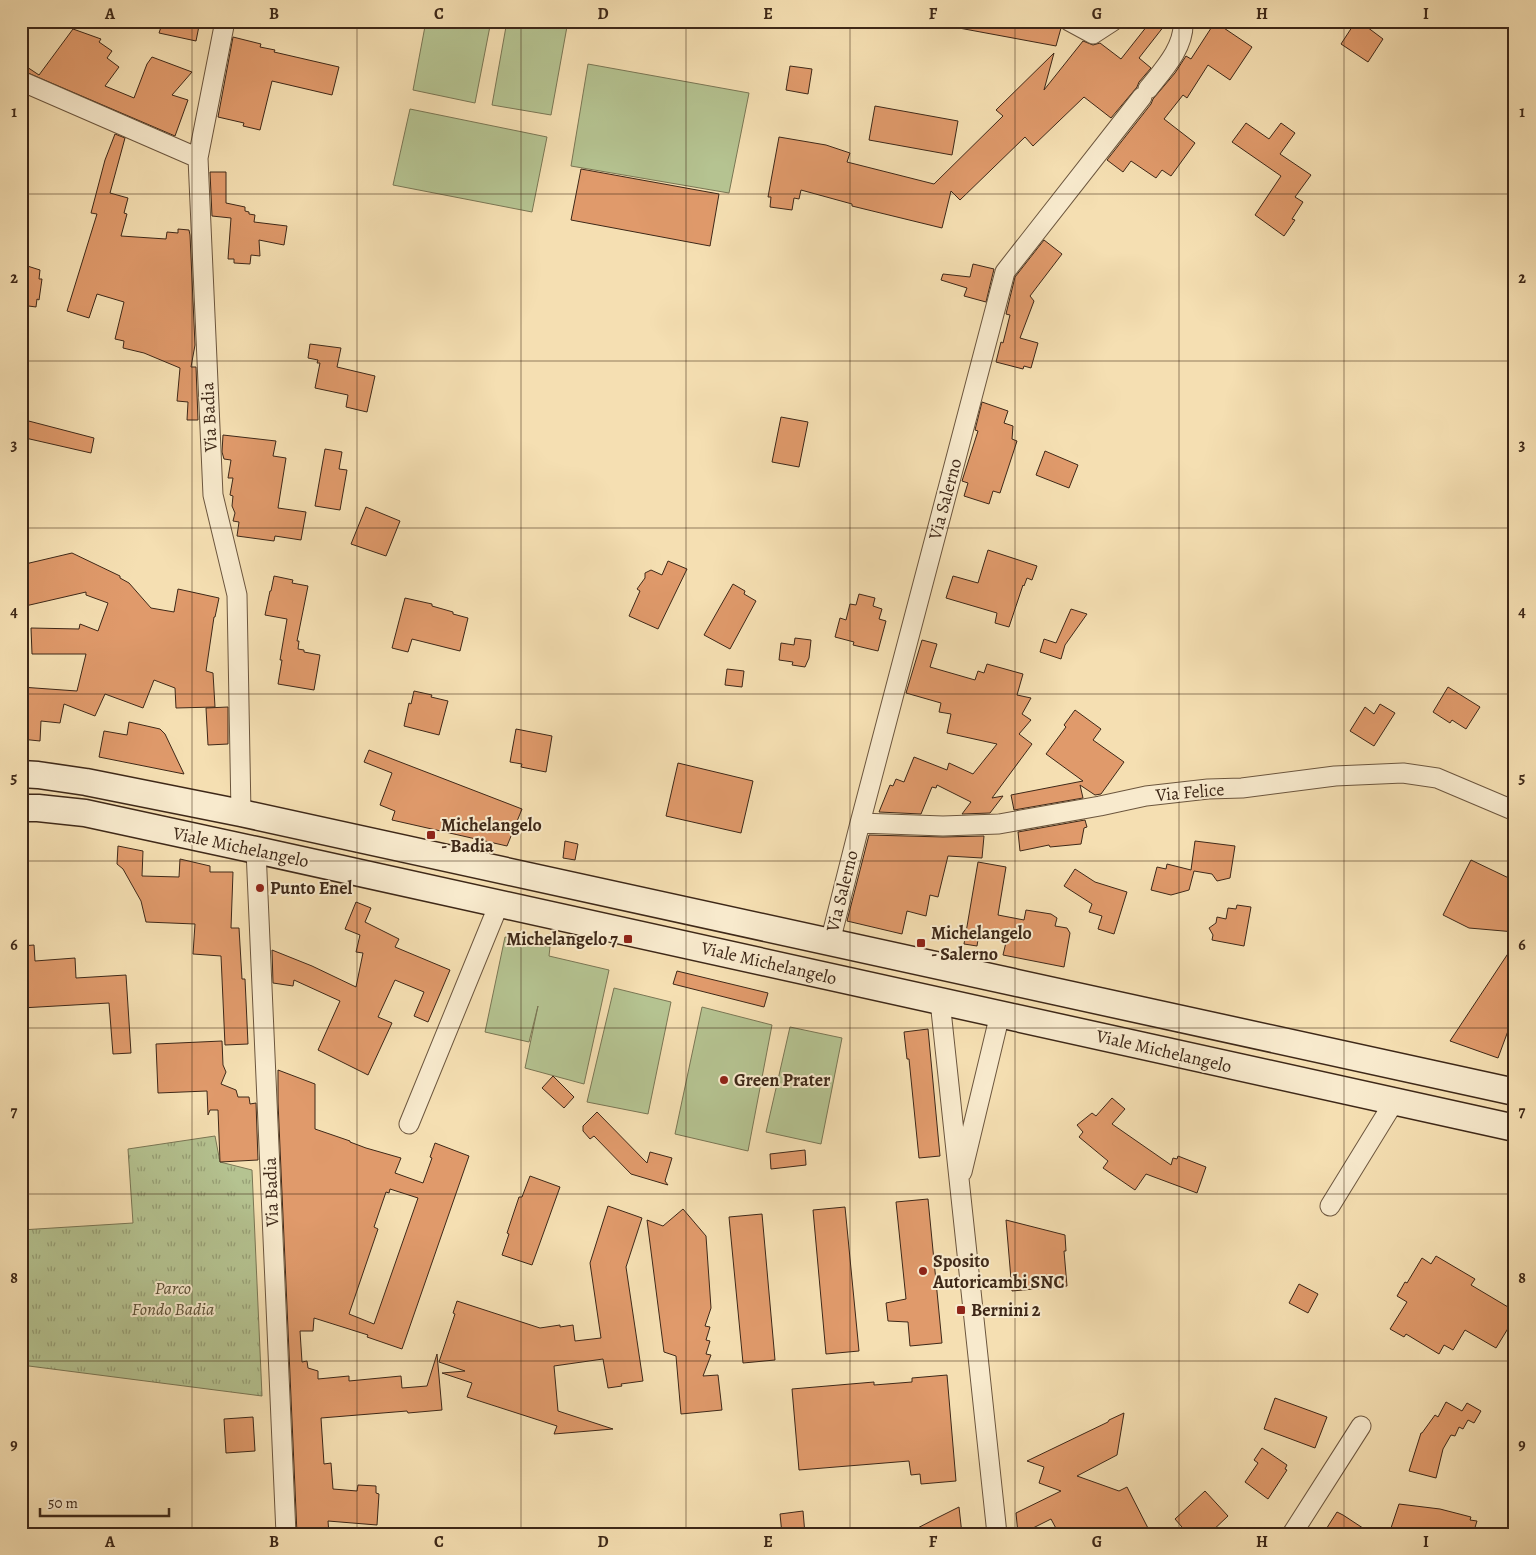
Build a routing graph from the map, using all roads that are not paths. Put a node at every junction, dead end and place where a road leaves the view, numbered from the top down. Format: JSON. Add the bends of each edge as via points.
{"nodes":[{"id":1,"x":225,"y":21,"type":"edge"},
{"id":2,"x":1069,"y":21,"type":"edge"},
{"id":3,"x":1113,"y":21,"type":"edge"},
{"id":4,"x":1183,"y":21,"type":"edge"},
{"id":5,"x":21,"y":81,"type":"edge"},
{"id":6,"x":198,"y":158,"type":"junction"},
{"id":7,"x":21,"y":774,"type":"edge"},
{"id":8,"x":21,"y":808,"type":"edge"},
{"id":9,"x":1515,"y":811,"type":"edge"},
{"id":10,"x":241,"y":813,"type":"junction"},
{"id":11,"x":860,"y":823,"type":"junction"},
{"id":12,"x":256,"y":850,"type":"junction"},
{"id":13,"x":499,"y":904,"type":"junction"},
{"id":14,"x":676,"y":907,"type":"junction"},
{"id":15,"x":669,"y":941,"type":"junction"},
{"id":16,"x":830,"y":942,"type":"junction"},
{"id":17,"x":940,"y":1001,"type":"junction"},
{"id":18,"x":1000,"y":1014,"type":"junction"},
{"id":19,"x":1401,"y":1067,"type":"junction"},
{"id":20,"x":1515,"y":1092,"type":"edge"},
{"id":21,"x":1394,"y":1102,"type":"junction"},
{"id":22,"x":409,"y":1124,"type":"dead end"},
{"id":23,"x":1515,"y":1128,"type":"edge"},
{"id":24,"x":959,"y":1186,"type":"junction"},
{"id":25,"x":1330,"y":1206,"type":"dead end"},
{"id":26,"x":1361,"y":1426,"type":"dead end"},
{"id":27,"x":286,"y":1534,"type":"edge"},
{"id":28,"x":997,"y":1534,"type":"edge"},
{"id":29,"x":1292,"y":1534,"type":"edge"}],
"edges":[{"from":1,"to":6,"type":"street","name":"Via Badia"},
{"from":2,"to":3,"type":"street","via":[[1093,34]]},
{"from":4,"to":11,"type":"street","name":"Via Salerno","via":[[1179,44],[1170,59],[1005,272]]},
{"from":5,"to":6,"type":"street"},
{"from":6,"to":10,"type":"street","name":"Via Badia","via":[[213,495],[237,596]]},
{"from":7,"to":10,"type":"street","name":"Viale Michelangelo","via":[[86,782]]},
{"from":8,"to":12,"type":"street","name":"Viale Michelangelo","via":[[85,813]]},
{"from":9,"to":11,"type":"street","name":"Via Felice","via":[[1437,778],[1403,773],[1335,776],[1146,796],[999,824]]},
{"from":10,"to":14,"type":"street","name":"Viale Michelangelo"},
{"from":11,"to":16,"type":"street","name":"Via Salerno"},
{"from":12,"to":13,"type":"street","name":"Viale Michelangelo"},
{"from":12,"to":27,"type":"street","name":"Via Badia"},
{"from":13,"to":15,"type":"street","name":"Viale Michelangelo"},
{"from":13,"to":22,"type":"street"},
{"from":14,"to":15,"type":"street"},
{"from":14,"to":16,"type":"street","name":"Viale Michelangelo"},
{"from":15,"to":17,"type":"street","name":"Viale Michelangelo"},
{"from":16,"to":19,"type":"street","name":"Viale Michelangelo"},
{"from":17,"to":18,"type":"street","name":"Viale Michelangelo"},
{"from":17,"to":24,"type":"street"},
{"from":18,"to":21,"type":"street","name":"Viale Michelangelo"},
{"from":18,"to":24,"type":"street"},
{"from":19,"to":20,"type":"street","name":"Viale Michelangelo"},
{"from":19,"to":21,"type":"street"},
{"from":21,"to":23,"type":"street","name":"Viale Michelangelo"},
{"from":21,"to":25,"type":"street"},
{"from":24,"to":28,"type":"street"},
{"from":26,"to":29,"type":"street"}]}
